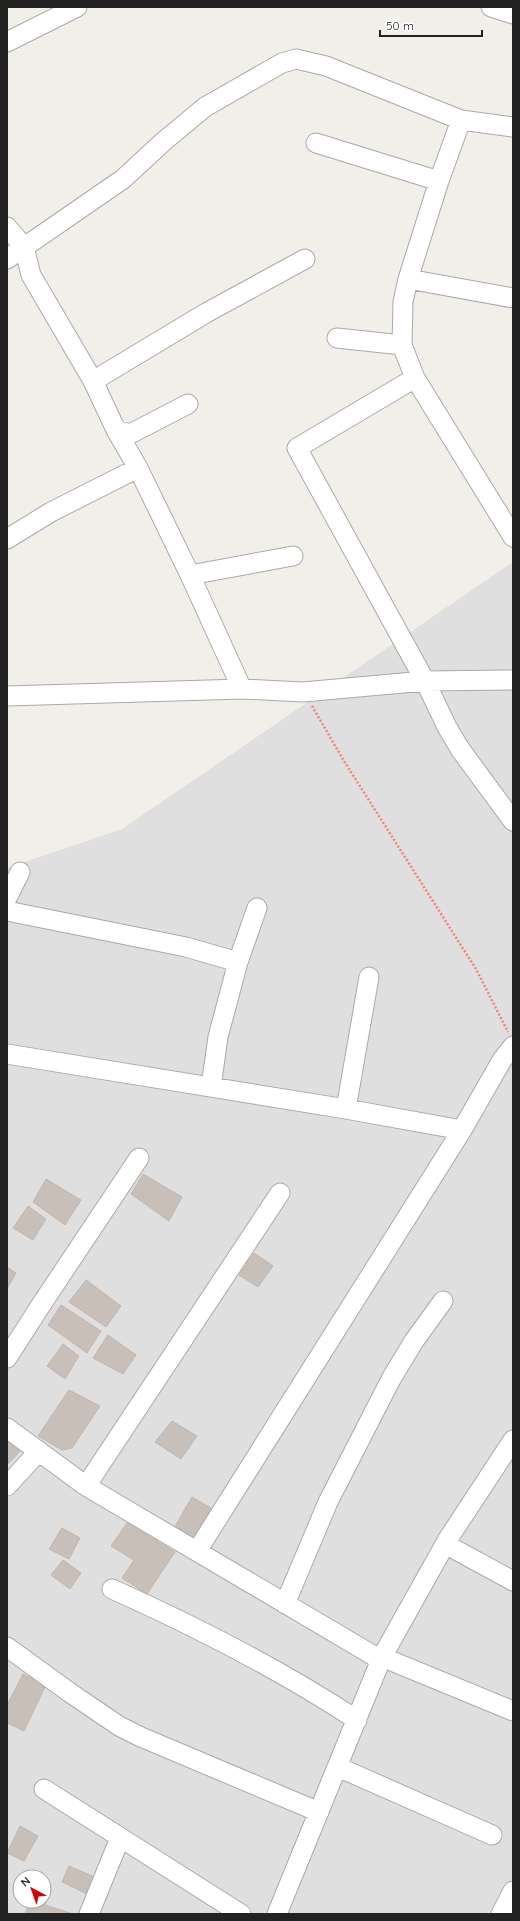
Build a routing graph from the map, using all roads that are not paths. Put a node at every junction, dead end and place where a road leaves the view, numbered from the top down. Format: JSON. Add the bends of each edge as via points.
{"nodes":[{"id":1,"x":77,"y":7,"type":"edge"},
{"id":2,"x":490,"y":7,"type":"edge"},
{"id":3,"x":513,"y":14,"type":"edge"},
{"id":4,"x":7,"y":42,"type":"edge"},
{"id":5,"x":461,"y":120,"type":"junction"},
{"id":6,"x":513,"y":127,"type":"edge"},
{"id":7,"x":316,"y":142,"type":"dead end"},
{"id":8,"x":439,"y":181,"type":"junction"},
{"id":9,"x":7,"y":227,"type":"edge"},
{"id":10,"x":24,"y":247,"type":"junction"},
{"id":11,"x":305,"y":259,"type":"dead end"},
{"id":12,"x":7,"y":260,"type":"edge"},
{"id":13,"x":408,"y":279,"type":"junction"},
{"id":14,"x":513,"y":298,"type":"edge"},
{"id":15,"x":337,"y":338,"type":"dead end"},
{"id":16,"x":402,"y":345,"type":"junction"},
{"id":17,"x":415,"y":378,"type":"junction"},
{"id":18,"x":94,"y":381,"type":"junction"},
{"id":19,"x":188,"y":404,"type":"dead end"},
{"id":20,"x":116,"y":430,"type":"junction"},
{"id":21,"x":138,"y":468,"type":"junction"},
{"id":22,"x":513,"y":537,"type":"edge"},
{"id":23,"x":7,"y":539,"type":"edge"},
{"id":24,"x":294,"y":556,"type":"dead end"},
{"id":25,"x":190,"y":575,"type":"junction"},
{"id":26,"x":425,"y":680,"type":"junction"},
{"id":27,"x":513,"y":680,"type":"edge"},
{"id":28,"x":242,"y":689,"type":"junction"},
{"id":29,"x":7,"y":696,"type":"edge"},
{"id":30,"x":513,"y":821,"type":"edge"},
{"id":31,"x":20,"y":872,"type":"dead end"},
{"id":32,"x":7,"y":898,"type":"edge"},
{"id":33,"x":257,"y":908,"type":"dead end"},
{"id":34,"x":7,"y":911,"type":"edge"},
{"id":35,"x":238,"y":962,"type":"junction"},
{"id":36,"x":369,"y":977,"type":"dead end"},
{"id":37,"x":511,"y":1040,"type":"edge"},
{"id":38,"x":7,"y":1054,"type":"edge"},
{"id":39,"x":211,"y":1087,"type":"junction"},
{"id":40,"x":346,"y":1109,"type":"junction"},
{"id":41,"x":462,"y":1130,"type":"junction"},
{"id":42,"x":140,"y":1158,"type":"dead end"},
{"id":43,"x":280,"y":1193,"type":"dead end"},
{"id":44,"x":443,"y":1300,"type":"dead end"},
{"id":45,"x":7,"y":1358,"type":"edge"},
{"id":46,"x":7,"y":1428,"type":"edge"},
{"id":47,"x":513,"y":1440,"type":"edge"},
{"id":48,"x":39,"y":1451,"type":"junction"},
{"id":49,"x":7,"y":1486,"type":"edge"},
{"id":50,"x":86,"y":1486,"type":"junction"},
{"id":51,"x":445,"y":1544,"type":"junction"},
{"id":52,"x":197,"y":1552,"type":"junction"},
{"id":53,"x":513,"y":1581,"type":"edge"},
{"id":54,"x":112,"y":1589,"type":"dead end"},
{"id":55,"x":285,"y":1604,"type":"junction"},
{"id":56,"x":7,"y":1647,"type":"edge"},
{"id":57,"x":382,"y":1658,"type":"junction"},
{"id":58,"x":513,"y":1711,"type":"edge"},
{"id":59,"x":357,"y":1720,"type":"junction"},
{"id":60,"x":338,"y":1767,"type":"junction"},
{"id":61,"x":44,"y":1789,"type":"dead end"},
{"id":62,"x":319,"y":1812,"type":"junction"},
{"id":63,"x":492,"y":1835,"type":"dead end"},
{"id":64,"x":120,"y":1838,"type":"junction"},
{"id":65,"x":513,"y":1891,"type":"edge"},
{"id":66,"x":89,"y":1914,"type":"edge"},
{"id":67,"x":241,"y":1914,"type":"edge"},
{"id":68,"x":277,"y":1914,"type":"edge"},
{"id":69,"x":501,"y":1914,"type":"edge"}],
"edges":[{"from":1,"to":4,"type":"street"},
{"from":2,"to":3,"type":"street"},
{"from":5,"to":6,"type":"street"},
{"from":5,"to":8,"type":"street"},
{"from":5,"to":10,"type":"street","via":[[326,66],[296,59],[282,63],[205,107],[123,179]]},
{"from":7,"to":8,"type":"street"},
{"from":8,"to":13,"type":"street"},
{"from":9,"to":10,"type":"street"},
{"from":10,"to":12,"type":"street"},
{"from":10,"to":18,"type":"street","via":[[31,275]]},
{"from":11,"to":18,"type":"street","via":[[206,313]]},
{"from":13,"to":14,"type":"street"},
{"from":13,"to":16,"type":"street","via":[[403,302]]},
{"from":15,"to":16,"type":"street"},
{"from":16,"to":17,"type":"street"},
{"from":17,"to":22,"type":"street"},
{"from":17,"to":26,"type":"street","via":[[297,448]]},
{"from":18,"to":20,"type":"street"},
{"from":19,"to":20,"type":"street","via":[[130,434]]},
{"from":20,"to":21,"type":"street"},
{"from":21,"to":23,"type":"street","via":[[51,512]]},
{"from":21,"to":25,"type":"street"},
{"from":24,"to":25,"type":"street"},
{"from":25,"to":28,"type":"street"},
{"from":26,"to":27,"type":"street"},
{"from":26,"to":28,"type":"street","via":[[303,692]]},
{"from":26,"to":30,"type":"street","via":[[460,749]]},
{"from":28,"to":29,"type":"street"},
{"from":31,"to":32,"type":"street"},
{"from":33,"to":35,"type":"street"},
{"from":34,"to":35,"type":"street","via":[[186,947]]},
{"from":35,"to":39,"type":"street","via":[[218,1037]]},
{"from":36,"to":40,"type":"street"},
{"from":37,"to":41,"type":"street"},
{"from":38,"to":39,"type":"street"},
{"from":39,"to":40,"type":"street"},
{"from":40,"to":41,"type":"street"},
{"from":41,"to":52,"type":"street"},
{"from":42,"to":45,"type":"street"},
{"from":43,"to":50,"type":"street"},
{"from":44,"to":55,"type":"street","via":[[414,1340],[391,1379],[328,1502]]},
{"from":46,"to":48,"type":"street"},
{"from":47,"to":51,"type":"street"},
{"from":48,"to":49,"type":"street"},
{"from":48,"to":50,"type":"street"},
{"from":50,"to":52,"type":"street"},
{"from":51,"to":53,"type":"street"},
{"from":51,"to":57,"type":"street"},
{"from":52,"to":55,"type":"street"},
{"from":54,"to":59,"type":"street","via":[[189,1624],[246,1654],[316,1693]]},
{"from":55,"to":57,"type":"street"},
{"from":56,"to":62,"type":"street","via":[[69,1692],[134,1734]]},
{"from":57,"to":58,"type":"street"},
{"from":57,"to":59,"type":"street"},
{"from":59,"to":60,"type":"street"},
{"from":60,"to":62,"type":"street"},
{"from":60,"to":63,"type":"street"},
{"from":61,"to":64,"type":"street"},
{"from":62,"to":68,"type":"street"},
{"from":64,"to":66,"type":"street"},
{"from":64,"to":67,"type":"street"},
{"from":65,"to":69,"type":"street"}]}
